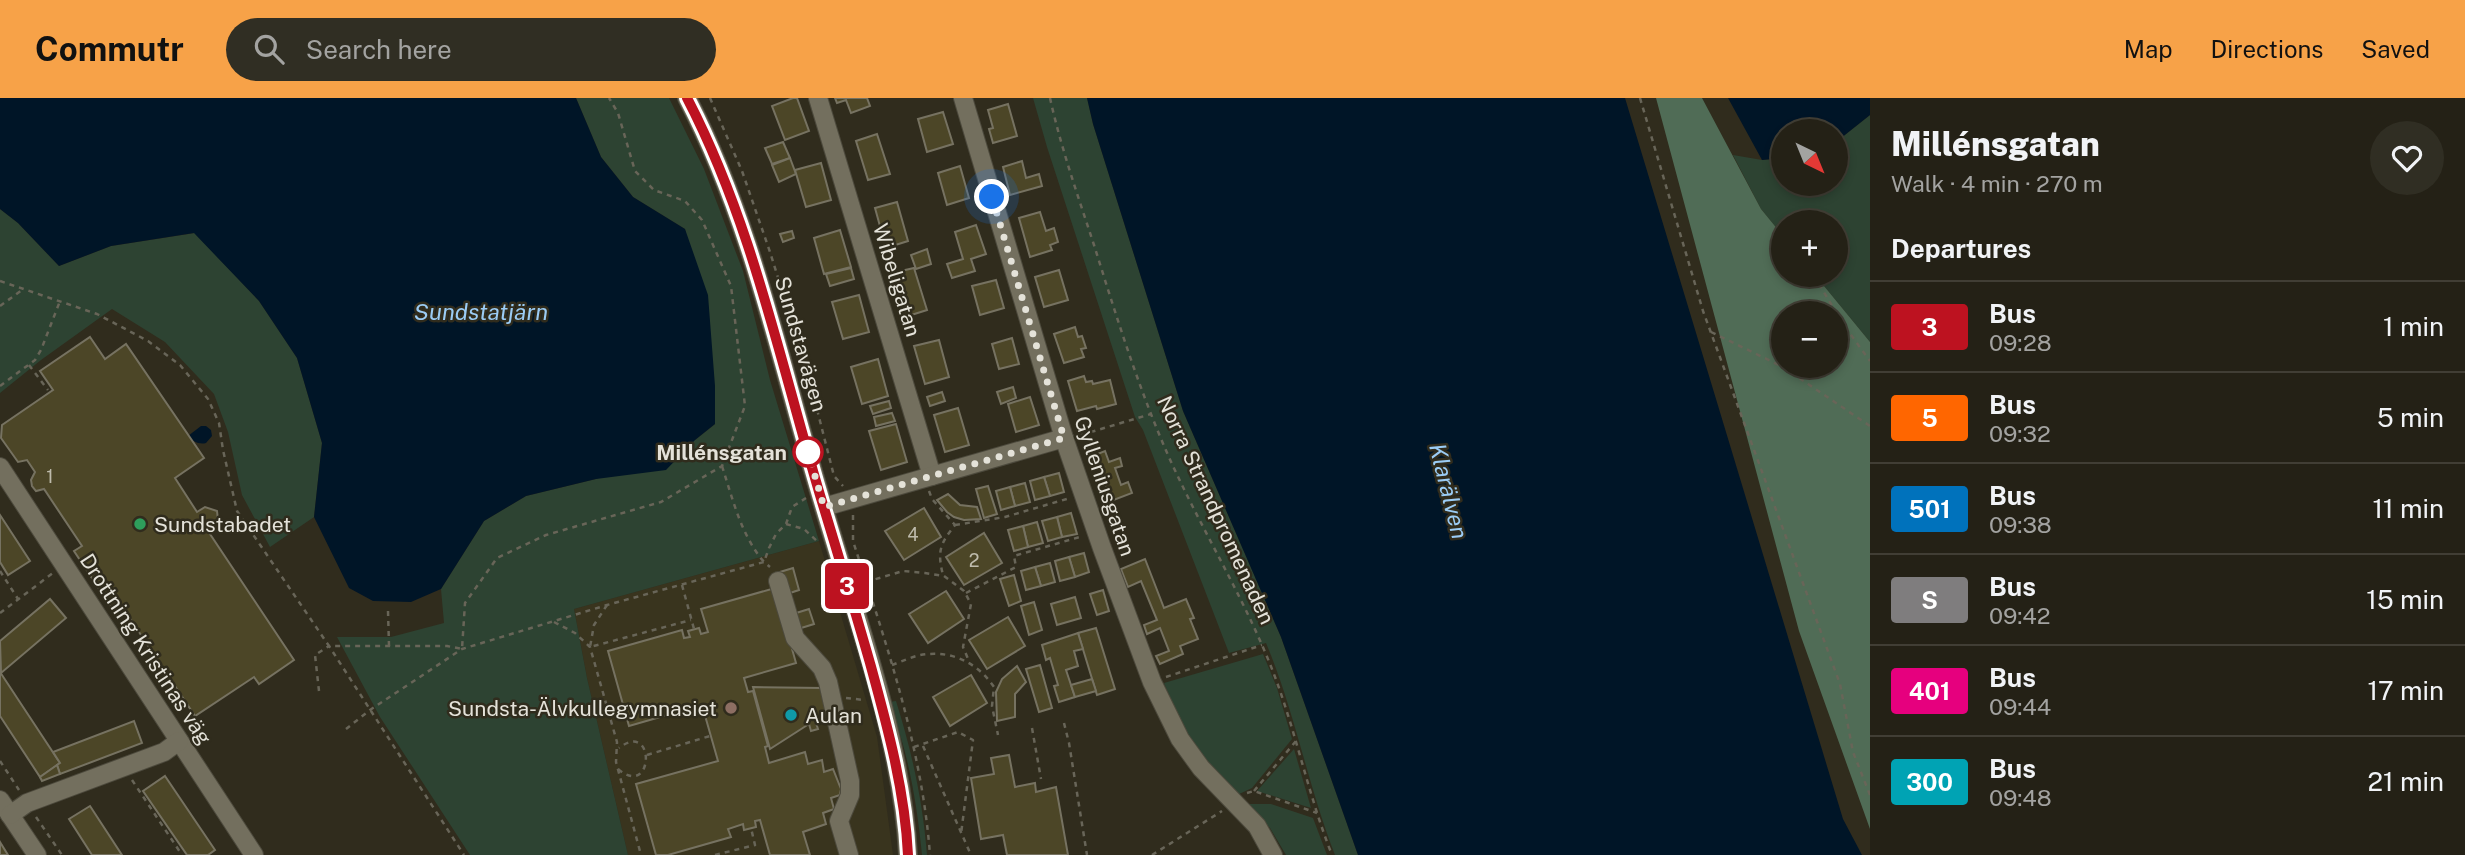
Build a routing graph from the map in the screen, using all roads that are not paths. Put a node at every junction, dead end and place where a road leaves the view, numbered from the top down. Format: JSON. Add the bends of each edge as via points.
{"nodes":[{"id":1,"x":687,"y":98,"type":"edge"},
{"id":2,"x":818,"y":98,"type":"edge"},
{"id":3,"x":963,"y":98,"type":"edge"},
{"id":4,"x":1064,"y":438,"type":"junction"},
{"id":5,"x":0,"y":467,"type":"edge"},
{"id":6,"x":928,"y":477,"type":"junction"},
{"id":7,"x":821,"y":500,"type":"junction"},
{"id":8,"x":778,"y":581,"type":"road end"},
{"id":9,"x":179,"y":741,"type":"junction"},
{"id":10,"x":3,"y":806,"type":"edge"},
{"id":11,"x":37,"y":855,"type":"edge"},
{"id":12,"x":254,"y":855,"type":"edge"},
{"id":13,"x":849,"y":855,"type":"edge"},
{"id":14,"x":908,"y":855,"type":"edge"},
{"id":15,"x":1273,"y":855,"type":"edge"}],
"edges":[{"from":1,"to":7,"type":"street","name":"Sundstavägen","via":[[729,188],[751,252]]},
{"from":2,"to":6,"type":"street","name":"Wibeligatan"},
{"from":3,"to":4,"type":"street","name":"Gylleniusgatan"},
{"from":4,"to":6,"type":"street"},
{"from":4,"to":15,"type":"street","name":"Gylleniusgatan","via":[[1153,682],[1180,739],[1201,768],[1258,826]]},
{"from":5,"to":9,"type":"street","name":"Drottning Kristinas väg"},
{"from":6,"to":7,"type":"street","via":[[850,500]]},
{"from":7,"to":14,"type":"street","name":"Sundstavägen","via":[[893,751]]},
{"from":8,"to":13,"type":"street","via":[[795,638],[822,668],[828,682],[850,781],[839,821]]},
{"from":9,"to":10,"type":"street","via":[[164,752],[27,803]]},
{"from":9,"to":12,"type":"street","name":"Drottning Kristinas väg"},
{"from":10,"to":11,"type":"street"}]}
